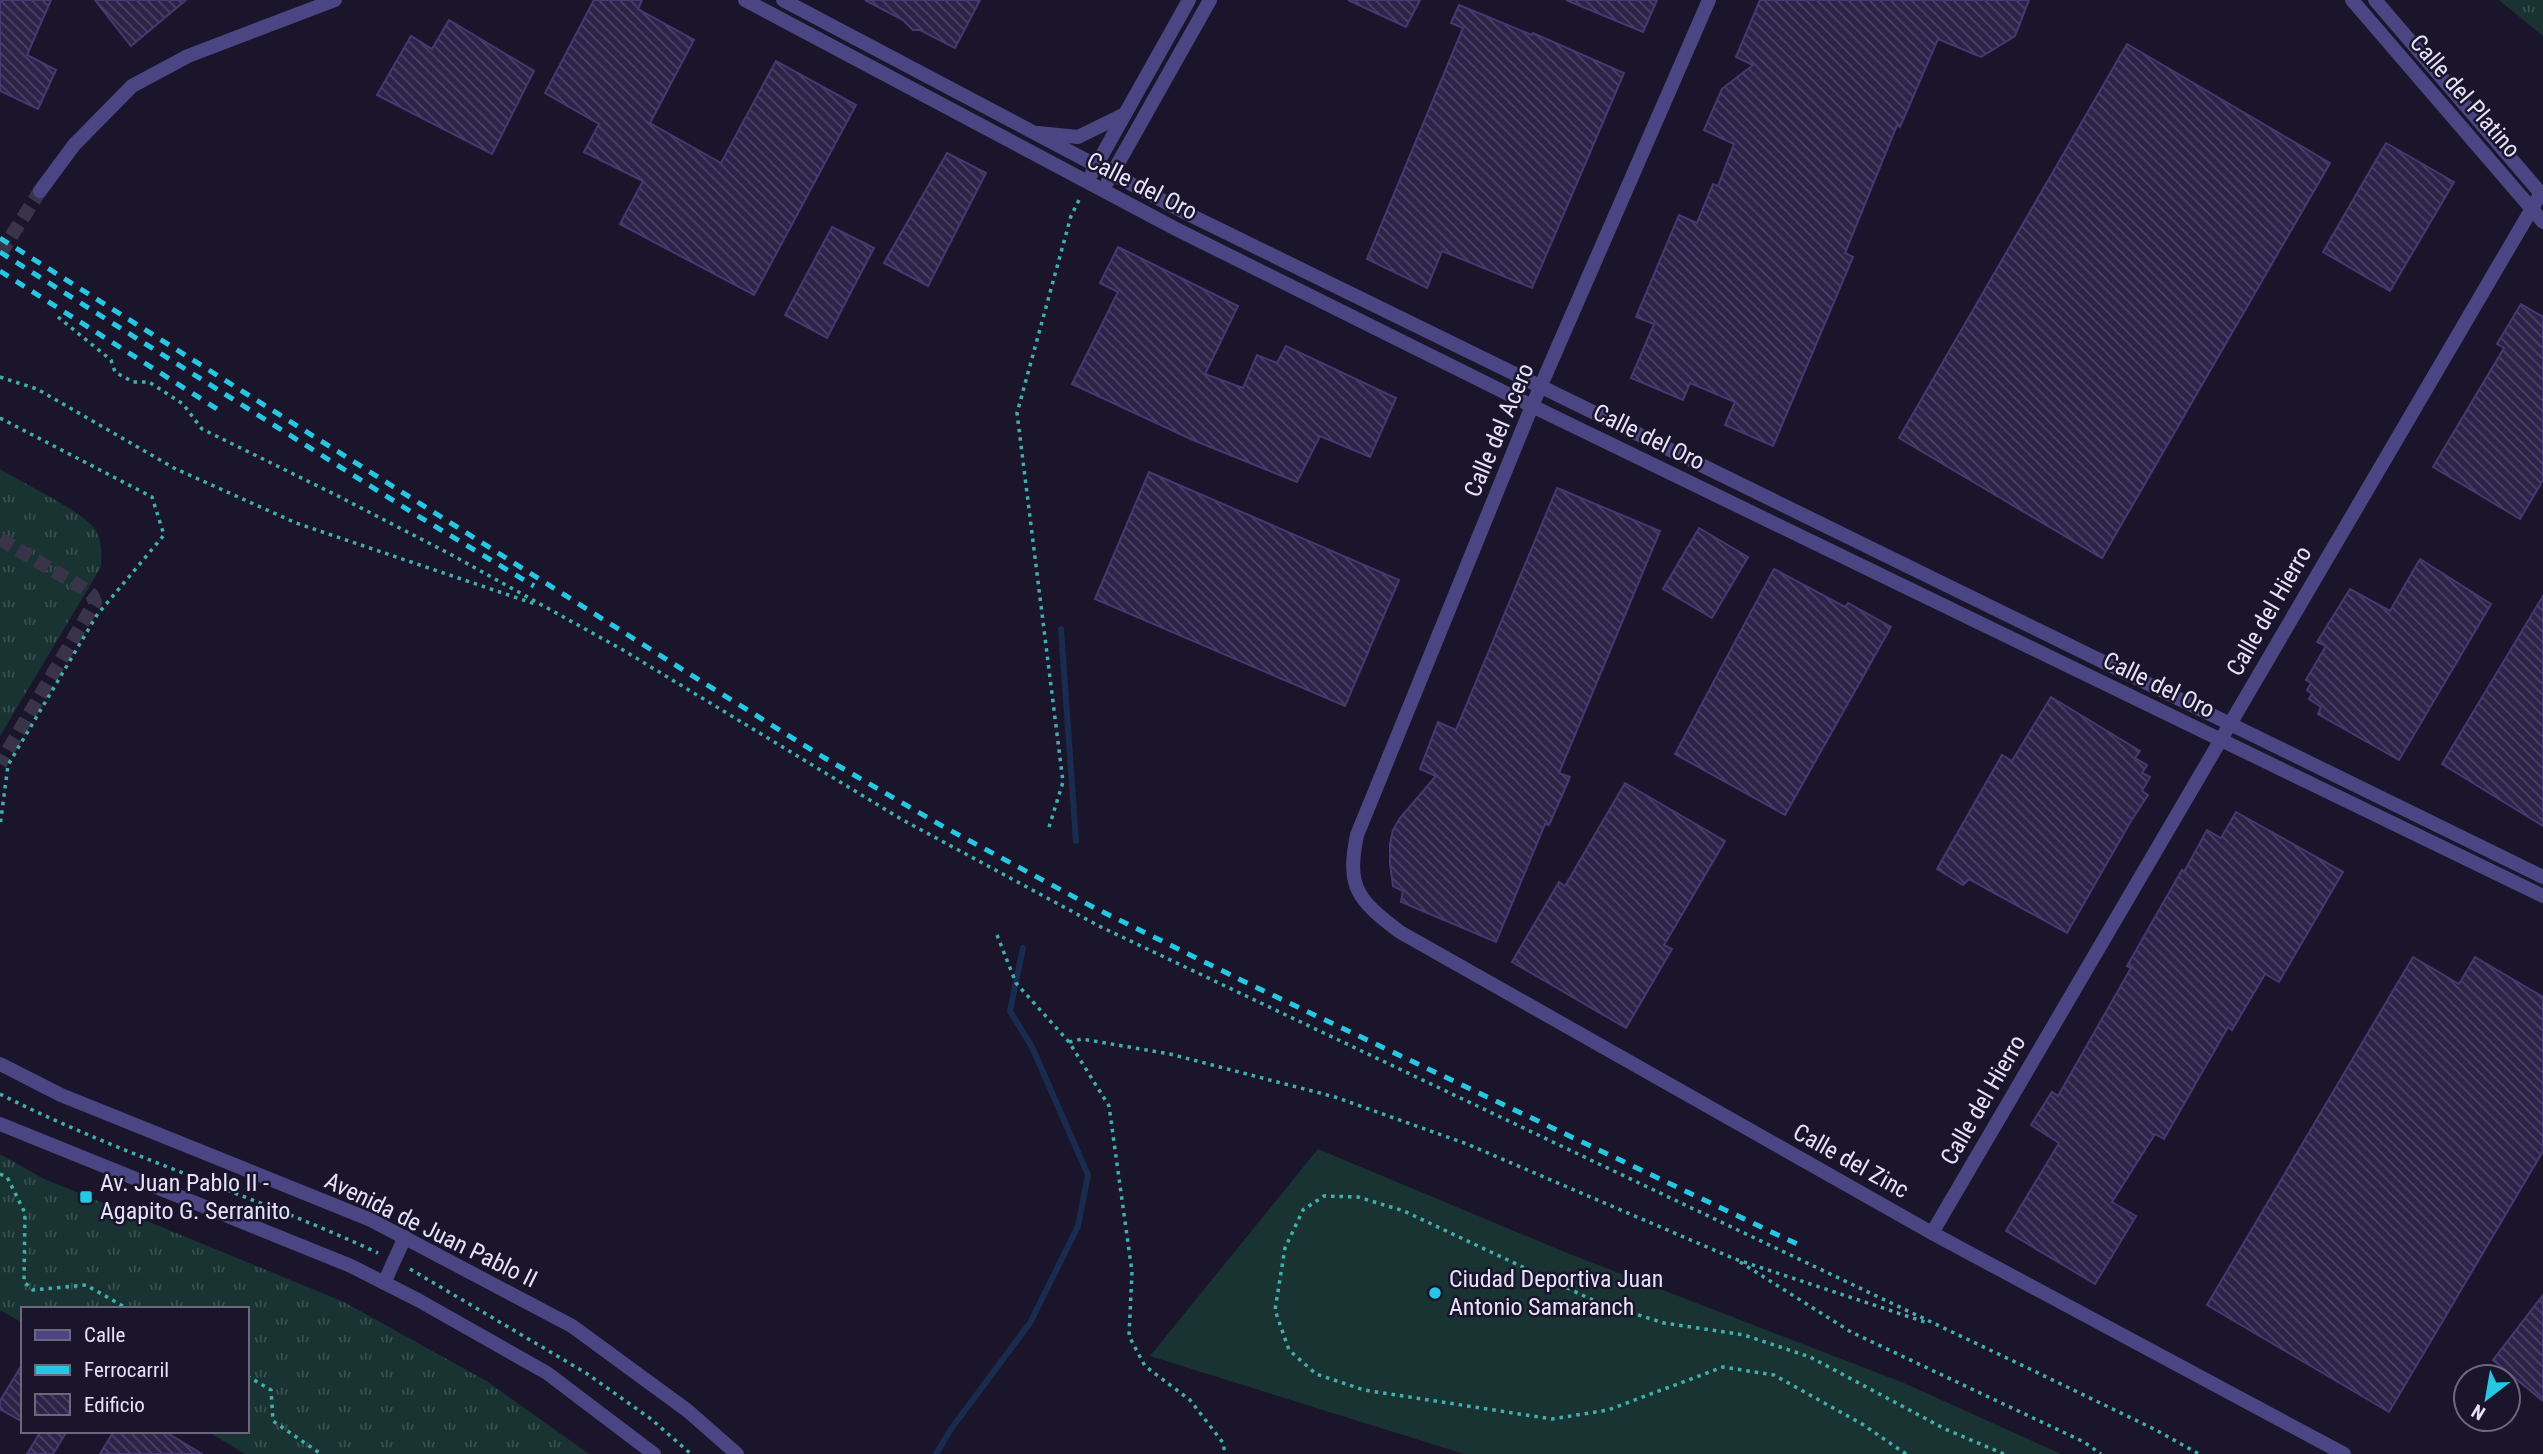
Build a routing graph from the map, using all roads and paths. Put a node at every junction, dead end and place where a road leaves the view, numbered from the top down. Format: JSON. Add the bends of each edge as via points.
{"nodes":[{"id":1,"x":335,"y":0,"type":"edge"},
{"id":2,"x":745,"y":0,"type":"edge"},
{"id":3,"x":783,"y":0,"type":"edge"},
{"id":4,"x":1189,"y":0,"type":"edge"},
{"id":5,"x":1210,"y":0,"type":"edge"},
{"id":6,"x":1709,"y":0,"type":"edge"},
{"id":7,"x":2352,"y":0,"type":"edge"},
{"id":8,"x":2375,"y":0,"type":"edge"},
{"id":9,"x":1125,"y":114,"type":"junction"},
{"id":10,"x":1032,"y":133,"type":"junction"},
{"id":11,"x":1096,"y":166,"type":"junction"},
{"id":12,"x":1111,"y":174,"type":"junction"},
{"id":13,"x":1086,"y":183,"type":"junction"},
{"id":14,"x":40,"y":191,"type":"tunnel mouth"},
{"id":15,"x":1102,"y":191,"type":"junction"},
{"id":16,"x":2542,"y":194,"type":"edge"},
{"id":17,"x":2531,"y":209,"type":"junction"},
{"id":18,"x":2543,"y":222,"type":"edge"},
{"id":19,"x":58,"y":317,"type":"dead end"},
{"id":20,"x":0,"y":377,"type":"edge"},
{"id":21,"x":1542,"y":386,"type":"junction"},
{"id":22,"x":1532,"y":406,"type":"junction"},
{"id":23,"x":0,"y":418,"type":"edge"},
{"id":24,"x":548,"y":609,"type":"junction"},
{"id":25,"x":2230,"y":723,"type":"junction"},
{"id":26,"x":2220,"y":740,"type":"junction"},
{"id":27,"x":0,"y":826,"type":"edge"},
{"id":28,"x":1049,"y":827,"type":"dead end"},
{"id":29,"x":2543,"y":877,"type":"edge"},
{"id":30,"x":1353,"y":883,"type":"joint"},
{"id":31,"x":2543,"y":897,"type":"edge"},
{"id":32,"x":997,"y":935,"type":"dead end"},
{"id":33,"x":1069,"y":1042,"type":"junction"},
{"id":34,"x":0,"y":1065,"type":"edge"},
{"id":35,"x":61,"y":1095,"type":"junction"},
{"id":36,"x":0,"y":1124,"type":"edge"},
{"id":37,"x":41,"y":1142,"type":"junction"},
{"id":38,"x":0,"y":1174,"type":"edge"},
{"id":39,"x":1932,"y":1233,"type":"junction"},
{"id":40,"x":405,"y":1237,"type":"junction"},
{"id":41,"x":1735,"y":1259,"type":"junction"},
{"id":42,"x":384,"y":1283,"type":"junction"},
{"id":43,"x":124,"y":1307,"type":"edge"},
{"id":44,"x":1945,"y":1329,"type":"junction"},
{"id":45,"x":248,"y":1377,"type":"edge"},
{"id":46,"x":321,"y":1454,"type":"edge"},
{"id":47,"x":654,"y":1454,"type":"edge"},
{"id":48,"x":737,"y":1454,"type":"edge"},
{"id":49,"x":1224,"y":1454,"type":"edge"},
{"id":50,"x":1906,"y":1454,"type":"edge"},
{"id":51,"x":2004,"y":1454,"type":"edge"},
{"id":52,"x":2101,"y":1454,"type":"edge"},
{"id":53,"x":2199,"y":1454,"type":"edge"},
{"id":54,"x":2344,"y":1454,"type":"edge"}],
"edges":[{"from":1,"to":14,"type":"street","via":[[188,55],[132,86],[74,145]]},
{"from":2,"to":13,"type":"street","name":"Calle del Oro"},
{"from":3,"to":10,"type":"street","name":"Calle del Oro"},
{"from":4,"to":9,"type":"street"},
{"from":5,"to":12,"type":"street"},
{"from":6,"to":21,"type":"street","name":"Calle del Acero"},
{"from":7,"to":17,"type":"street","name":"Calle del Platino"},
{"from":8,"to":16,"type":"street","name":"Calle del Platino"},
{"from":9,"to":10,"type":"street","via":[[1078,136]]},
{"from":9,"to":11,"type":"street"},
{"from":10,"to":11,"type":"street","name":"Calle del Oro"},
{"from":11,"to":12,"type":"street","name":"Calle del Oro"},
{"from":11,"to":13,"type":"street"},
{"from":12,"to":15,"type":"street"},
{"from":12,"to":21,"type":"street","name":"Calle del Oro"},
{"from":13,"to":15,"type":"street","name":"Calle del Oro"},
{"from":13,"to":28,"type":"path","via":[[1071,216],[1017,413],[1063,782]]},
{"from":15,"to":22,"type":"street","name":"Calle del Oro"},
{"from":16,"to":17,"type":"street","name":"Calle del Hierro"},
{"from":17,"to":18,"type":"street","name":"Calle del Platino"},
{"from":17,"to":25,"type":"street","name":"Calle del Hierro"},
{"from":19,"to":24,"type":"path","via":[[111,360],[115,372],[133,382],[149,382],[183,404],[202,429],[337,495]]},
{"from":20,"to":24,"type":"path","via":[[37,389],[174,468],[296,523]]},
{"from":21,"to":22,"type":"street","name":"Calle del Acero"},
{"from":21,"to":25,"type":"street","name":"Calle del Oro"},
{"from":22,"to":26,"type":"street","name":"Calle del Oro"},
{"from":22,"to":30,"type":"street","name":"Calle del Acero","via":[[1357,835]]},
{"from":23,"to":27,"type":"path","via":[[152,497],[164,535],[97,615],[8,765]]},
{"from":24,"to":44,"type":"path","via":[[901,819],[1099,926]]},
{"from":25,"to":26,"type":"street","name":"Calle del Hierro"},
{"from":25,"to":29,"type":"street","name":"Calle del Oro"},
{"from":26,"to":31,"type":"street","name":"Calle del Oro"},
{"from":26,"to":39,"type":"street","name":"Calle del Hierro"},
{"from":30,"to":39,"type":"street","name":"Calle del Zinc","via":[[1371,909],[1400,932]]},
{"from":32,"to":33,"type":"path","via":[[1016,983]]},
{"from":33,"to":41,"type":"path","via":[[1083,1039],[1170,1054],[1335,1097],[1467,1144]]},
{"from":33,"to":49,"type":"path","via":[[1109,1106],[1132,1272],[1129,1336],[1145,1366],[1190,1400],[1224,1444]]},
{"from":34,"to":35,"type":"street","name":"Avenida de Juan Pablo II"},
{"from":35,"to":37,"type":"path"},
{"from":35,"to":40,"type":"street","name":"Avenida de Juan Pablo II"},
{"from":36,"to":37,"type":"street"},
{"from":37,"to":42,"type":"street"},
{"from":38,"to":43,"type":"path","via":[[25,1213],[24,1282],[33,1290],[86,1285]]},
{"from":39,"to":54,"type":"street","name":"Calle del Zinc"},
{"from":40,"to":42,"type":"street"},
{"from":40,"to":48,"type":"street","name":"Avenida de Juan Pablo II","via":[[572,1326],[688,1411]]},
{"from":41,"to":44,"type":"path"},
{"from":41,"to":52,"type":"path","via":[[1852,1332]]},
{"from":42,"to":47,"type":"street","via":[[547,1373]]},
{"from":44,"to":53,"type":"path"},
{"from":45,"to":46,"type":"path","via":[[271,1390],[273,1421]]},
{"from":50,"to":51,"type":"path","via":[[1774,1375],[1723,1367],[1608,1410],[1552,1419],[1364,1390],[1316,1374],[1289,1350],[1275,1310],[1285,1248],[1303,1210],[1324,1196],[1358,1196],[1404,1211],[1597,1302],[1664,1323],[1744,1335],[1810,1357],[1945,1429]]}]}
